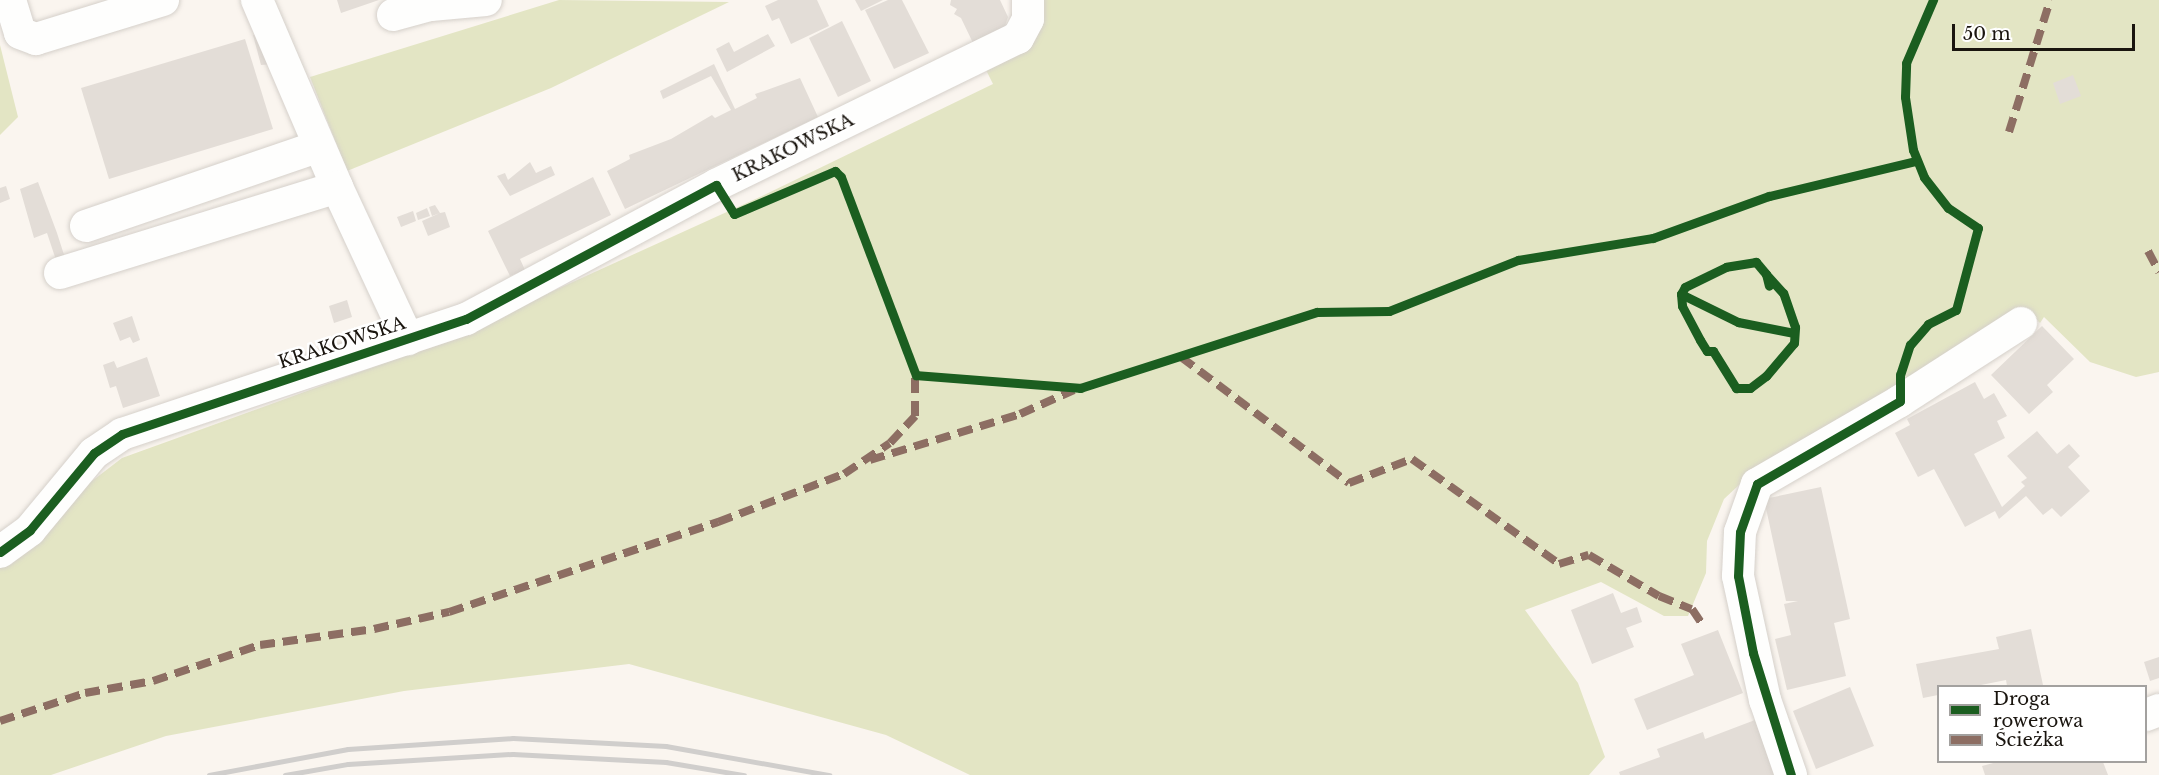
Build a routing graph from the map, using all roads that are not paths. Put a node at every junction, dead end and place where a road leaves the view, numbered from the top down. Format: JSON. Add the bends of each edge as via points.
{"nodes":[{"id":1,"x":10,"y":0,"type":"edge"},
{"id":2,"x":163,"y":0,"type":"edge"},
{"id":3,"x":257,"y":0,"type":"edge"},
{"id":4,"x":486,"y":0,"type":"edge"},
{"id":5,"x":1028,"y":0,"type":"edge"},
{"id":6,"x":393,"y":15,"type":"dead end"},
{"id":7,"x":319,"y":146,"type":"junction"},
{"id":8,"x":336,"y":187,"type":"junction"},
{"id":9,"x":86,"y":226,"type":"dead end"},
{"id":10,"x":60,"y":273,"type":"dead end"},
{"id":11,"x":2021,"y":323,"type":"dead end"},
{"id":12,"x":408,"y":339,"type":"junction"},
{"id":13,"x":0,"y":552,"type":"edge"},
{"id":14,"x":1791,"y":775,"type":"edge"}],
"edges":[{"from":1,"to":2,"type":"street","via":[[20,33],[36,39]]},
{"from":3,"to":7,"type":"street"},
{"from":4,"to":6,"type":"street","via":[[431,5]]},
{"from":5,"to":12,"type":"street","name":"KRAKOWSKA","via":[[1028,19],[1018,38],[716,185],[466,319]]},
{"from":7,"to":8,"type":"street"},
{"from":7,"to":9,"type":"street"},
{"from":8,"to":10,"type":"street"},
{"from":8,"to":12,"type":"street"},
{"from":11,"to":14,"type":"street","via":[[1900,402],[1757,484],[1740,532],[1738,576],[1765,700]]},
{"from":12,"to":13,"type":"street","name":"KRAKOWSKA","via":[[122,434],[94,453],[30,530]]}]}
